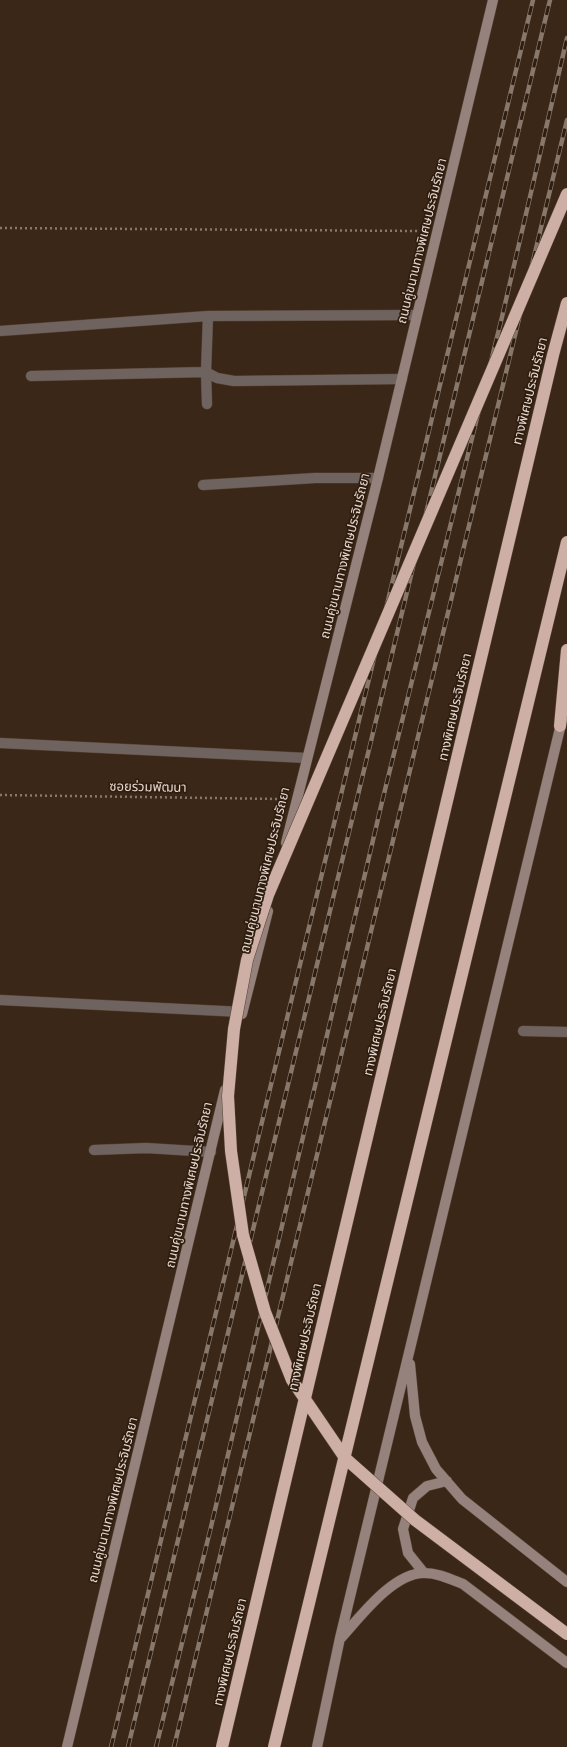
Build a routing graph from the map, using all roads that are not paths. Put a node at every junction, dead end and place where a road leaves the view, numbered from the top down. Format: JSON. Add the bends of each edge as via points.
{"nodes":[{"id":1,"x":493,"y":0,"type":"edge"},
{"id":2,"x":567,"y":194,"type":"edge"},
{"id":3,"x":567,"y":304,"type":"edge"},
{"id":4,"x":417,"y":315,"type":"junction"},
{"id":5,"x":208,"y":316,"type":"junction"},
{"id":6,"x":0,"y":331,"type":"edge"},
{"id":7,"x":206,"y":372,"type":"junction"},
{"id":8,"x":31,"y":376,"type":"dead end"},
{"id":9,"x":402,"y":379,"type":"junction"},
{"id":10,"x":207,"y":404,"type":"dead end"},
{"id":11,"x":378,"y":478,"type":"junction"},
{"id":12,"x":203,"y":485,"type":"dead end"},
{"id":13,"x":567,"y":542,"type":"edge"},
{"id":14,"x":567,"y":650,"type":"edge"},
{"id":15,"x":567,"y":700,"type":"edge"},
{"id":16,"x":560,"y":726,"type":"junction"},
{"id":17,"x":0,"y":743,"type":"edge"},
{"id":18,"x":307,"y":758,"type":"junction"},
{"id":19,"x":0,"y":1000,"type":"edge"},
{"id":20,"x":242,"y":1012,"type":"junction"},
{"id":21,"x":523,"y":1031,"type":"dead end"},
{"id":22,"x":567,"y":1032,"type":"edge"},
{"id":23,"x":94,"y":1150,"type":"dead end"},
{"id":24,"x":211,"y":1152,"type":"junction"},
{"id":25,"x":409,"y":1356,"type":"junction"},
{"id":26,"x":447,"y":1481,"type":"junction"},
{"id":27,"x":424,"y":1573,"type":"junction"},
{"id":28,"x":567,"y":1582,"type":"edge"},
{"id":29,"x":567,"y":1634,"type":"edge"},
{"id":30,"x":340,"y":1638,"type":"junction"},
{"id":31,"x":567,"y":1663,"type":"edge"},
{"id":32,"x":67,"y":1747,"type":"edge"},
{"id":33,"x":222,"y":1747,"type":"edge"},
{"id":34,"x":274,"y":1747,"type":"edge"},
{"id":35,"x":317,"y":1747,"type":"edge"}],
"edges":[{"from":1,"to":4,"type":"main road","name":"ถนนคู่ขนานทางพิเศษประจิมรัถยา"},
{"from":2,"to":29,"type":"highway","bridge":true,"via":[[268,895],[247,960],[234,1029],[228,1096],[230,1151],[243,1235],[265,1312],[292,1380],[346,1458],[415,1520]]},
{"from":3,"to":33,"type":"highway","name":"ทางพิเศษประจิมรัถยา","bridge":true},
{"from":4,"to":5,"type":"street"},
{"from":4,"to":9,"type":"main road","name":"ถนนคู่ขนานทางพิเศษประจิมรัถยา"},
{"from":5,"to":6,"type":"street"},
{"from":5,"to":7,"type":"street"},
{"from":7,"to":8,"type":"street"},
{"from":7,"to":9,"type":"street","via":[[217,378],[234,381]]},
{"from":7,"to":10,"type":"street"},
{"from":9,"to":11,"type":"main road","name":"ถนนคู่ขนานทางพิเศษประจิมรัถยา"},
{"from":11,"to":12,"type":"street","via":[[315,478]]},
{"from":11,"to":18,"type":"main road","name":"ถนนคู่ขนานทางพิเศษประจิมรัถยา"},
{"from":13,"to":34,"type":"highway","bridge":true},
{"from":14,"to":16,"type":"highway"},
{"from":15,"to":16,"type":"main road"},
{"from":16,"to":25,"type":"main road"},
{"from":17,"to":18,"type":"street"},
{"from":18,"to":20,"type":"main road","name":"ถนนคู่ขนานทางพิเศษประจิมรัถยา"},
{"from":19,"to":20,"type":"street"},
{"from":20,"to":24,"type":"main road","name":"ถนนคู่ขนานทางพิเศษประจิมรัถยา"},
{"from":21,"to":22,"type":"street"},
{"from":23,"to":24,"type":"street","via":[[146,1148]]},
{"from":24,"to":32,"type":"main road","name":"ถนนคู่ขนานทางพิเศษประจิมรัถยา"},
{"from":25,"to":26,"type":"main road","via":[[415,1416],[422,1442],[436,1468]]},
{"from":25,"to":30,"type":"main road"},
{"from":26,"to":27,"type":"main road","via":[[428,1486],[414,1498],[403,1529],[408,1553]]},
{"from":26,"to":28,"type":"main road","via":[[462,1499]]},
{"from":27,"to":30,"type":"main road","via":[[407,1576],[389,1587]]},
{"from":27,"to":31,"type":"main road","via":[[444,1576],[462,1584]]},
{"from":30,"to":35,"type":"main road"}]}
